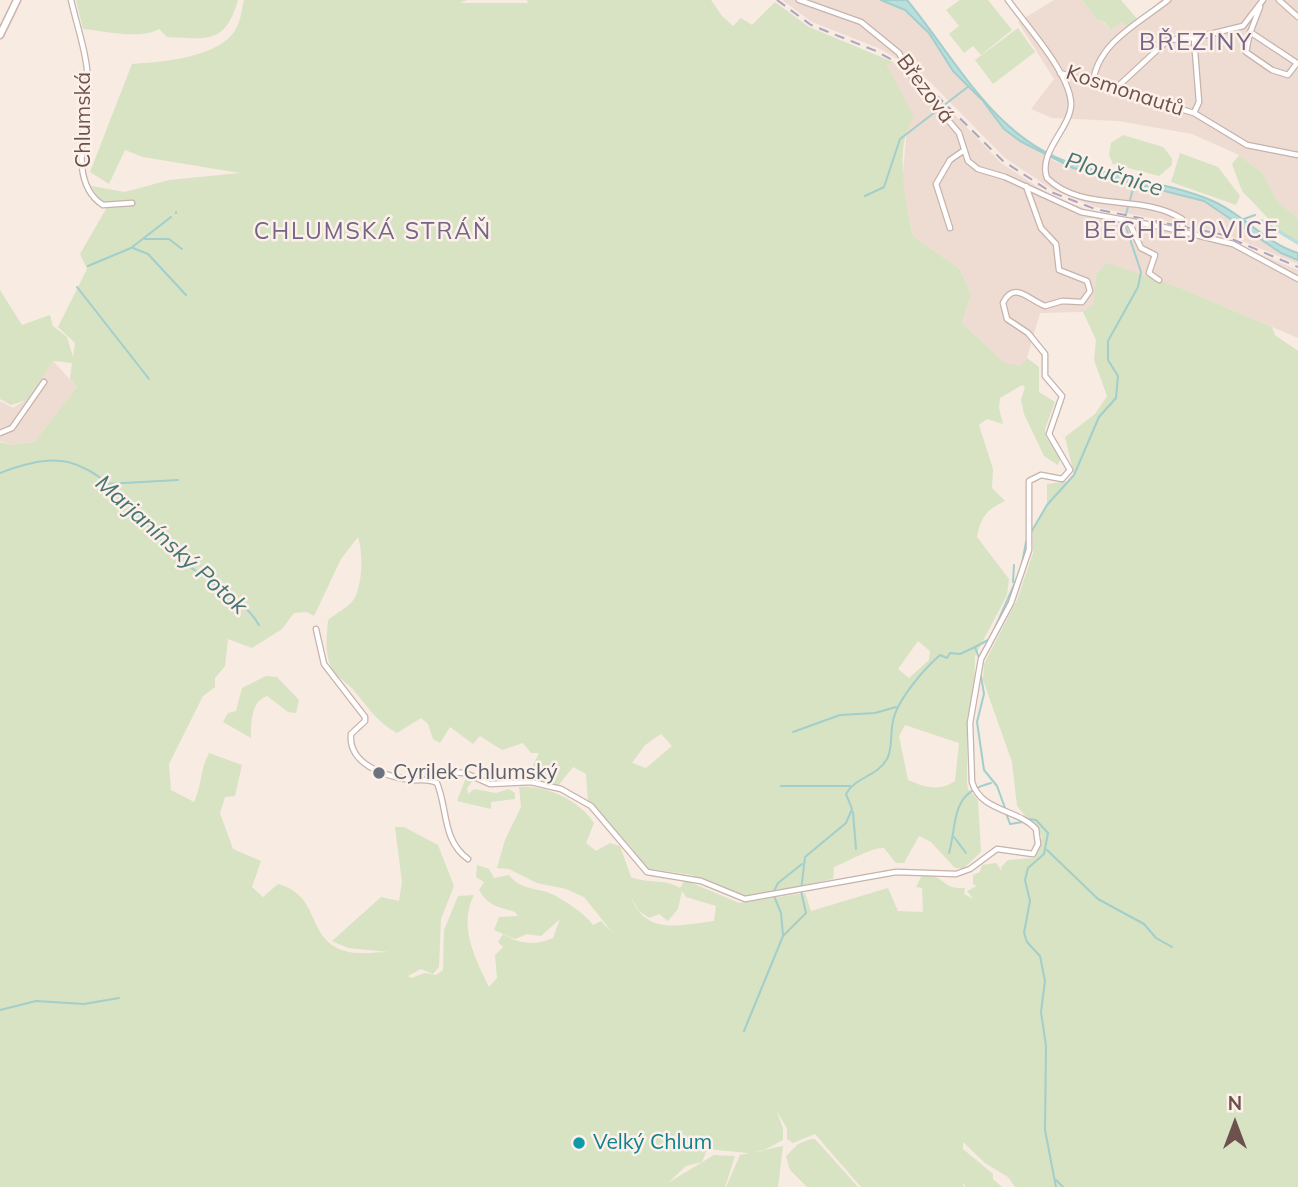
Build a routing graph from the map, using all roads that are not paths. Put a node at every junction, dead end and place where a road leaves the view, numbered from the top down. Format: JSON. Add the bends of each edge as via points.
{"nodes":[{"id":1,"x":17,"y":0,"type":"edge"},
{"id":2,"x":71,"y":0,"type":"edge"},
{"id":3,"x":799,"y":0,"type":"edge"},
{"id":4,"x":1008,"y":0,"type":"edge"},
{"id":5,"x":1168,"y":0,"type":"edge"},
{"id":6,"x":1279,"y":0,"type":"edge"},
{"id":7,"x":1298,"y":17,"type":"edge"},
{"id":8,"x":1250,"y":33,"type":"junction"},
{"id":9,"x":0,"y":35,"type":"edge"},
{"id":10,"x":1194,"y":38,"type":"junction"},
{"id":11,"x":1297,"y":64,"type":"edge"},
{"id":12,"x":1059,"y":73,"type":"junction"},
{"id":13,"x":1072,"y":77,"type":"junction"},
{"id":14,"x":1093,"y":83,"type":"junction"},
{"id":15,"x":1066,"y":84,"type":"junction"},
{"id":16,"x":1115,"y":89,"type":"junction"},
{"id":17,"x":1194,"y":113,"type":"junction"},
{"id":18,"x":963,"y":151,"type":"junction"},
{"id":19,"x":1298,"y":155,"type":"edge"},
{"id":20,"x":1026,"y":187,"type":"junction"},
{"id":21,"x":132,"y":203,"type":"dead end"},
{"id":22,"x":1129,"y":222,"type":"junction"},
{"id":23,"x":950,"y":228,"type":"dead end"},
{"id":24,"x":1182,"y":231,"type":"junction"},
{"id":25,"x":1298,"y":279,"type":"edge"},
{"id":26,"x":1159,"y":280,"type":"dead end"},
{"id":27,"x":44,"y":382,"type":"dead end"},
{"id":28,"x":0,"y":433,"type":"edge"},
{"id":29,"x":316,"y":629,"type":"dead end"},
{"id":30,"x":439,"y":775,"type":"junction"},
{"id":31,"x":431,"y":779,"type":"junction"},
{"id":32,"x":437,"y":783,"type":"junction"},
{"id":33,"x":468,"y":859,"type":"dead end"}],
"edges":[{"from":1,"to":9,"type":"main road"},
{"from":2,"to":21,"type":"street","name":"Chlumská","via":[[88,80],[82,163],[86,187],[103,205]]},
{"from":3,"to":18,"type":"street","name":"Březová","via":[[861,22],[899,53],[913,79],[959,133]]},
{"from":4,"to":12,"type":"street","name":"Kosmonautů"},
{"from":5,"to":14,"type":"street","via":[[1103,52]]},
{"from":6,"to":7,"type":"street"},
{"from":8,"to":10,"type":"street","via":[[1263,0],[1243,26]]},
{"from":8,"to":11,"type":"street"},
{"from":8,"to":11,"type":"street","via":[[1246,51],[1272,70],[1288,75]]},
{"from":10,"to":16,"type":"street","via":[[1173,40],[1157,49]]},
{"from":10,"to":17,"type":"street","name":"Kosmonautů","via":[[1199,102]]},
{"from":12,"to":13,"type":"street","name":"Kosmonautů"},
{"from":12,"to":15,"type":"street"},
{"from":13,"to":14,"type":"street","name":"Kosmonautů"},
{"from":13,"to":15,"type":"street"},
{"from":14,"to":16,"type":"street","name":"Kosmonautů"},
{"from":15,"to":24,"type":"street","via":[[1070,110],[1045,174],[1054,184],[1091,198],[1176,215],[1184,222]]},
{"from":16,"to":17,"type":"street","name":"Kosmonautů"},
{"from":17,"to":19,"type":"street","name":"Kosmonautů","via":[[1247,145]]},
{"from":18,"to":20,"type":"street","via":[[978,169]]},
{"from":18,"to":23,"type":"street","via":[[950,160],[936,184]]},
{"from":20,"to":22,"type":"street","via":[[1081,212]]},
{"from":20,"to":30,"type":"street","via":[[1041,228],[1056,244],[1059,270],[1087,281],[1090,291],[1082,302],[1045,306],[1015,292],[1003,303],[1007,319],[1028,333],[1045,354],[1045,376],[1062,396],[1049,434],[1070,470],[1062,479],[1041,475],[1029,481],[1029,550],[1011,603],[981,659],[971,723],[973,786],[980,797],[1036,830],[1038,844],[1032,854],[997,849],[956,874],[896,872],[746,899],[701,881],[647,872],[592,806],[561,789],[531,782],[490,784],[465,772]]},
{"from":22,"to":24,"type":"street"},
{"from":22,"to":26,"type":"street","via":[[1141,248],[1155,256],[1149,273]]},
{"from":24,"to":25,"type":"street","via":[[1242,248]]},
{"from":27,"to":28,"type":"street","via":[[8,432]]},
{"from":29,"to":31,"type":"street","via":[[324,664],[365,716],[351,734],[355,758],[396,776]]},
{"from":30,"to":31,"type":"street"},
{"from":30,"to":32,"type":"street"},
{"from":31,"to":32,"type":"street"},
{"from":32,"to":33,"type":"street","via":[[449,836]]}]}
